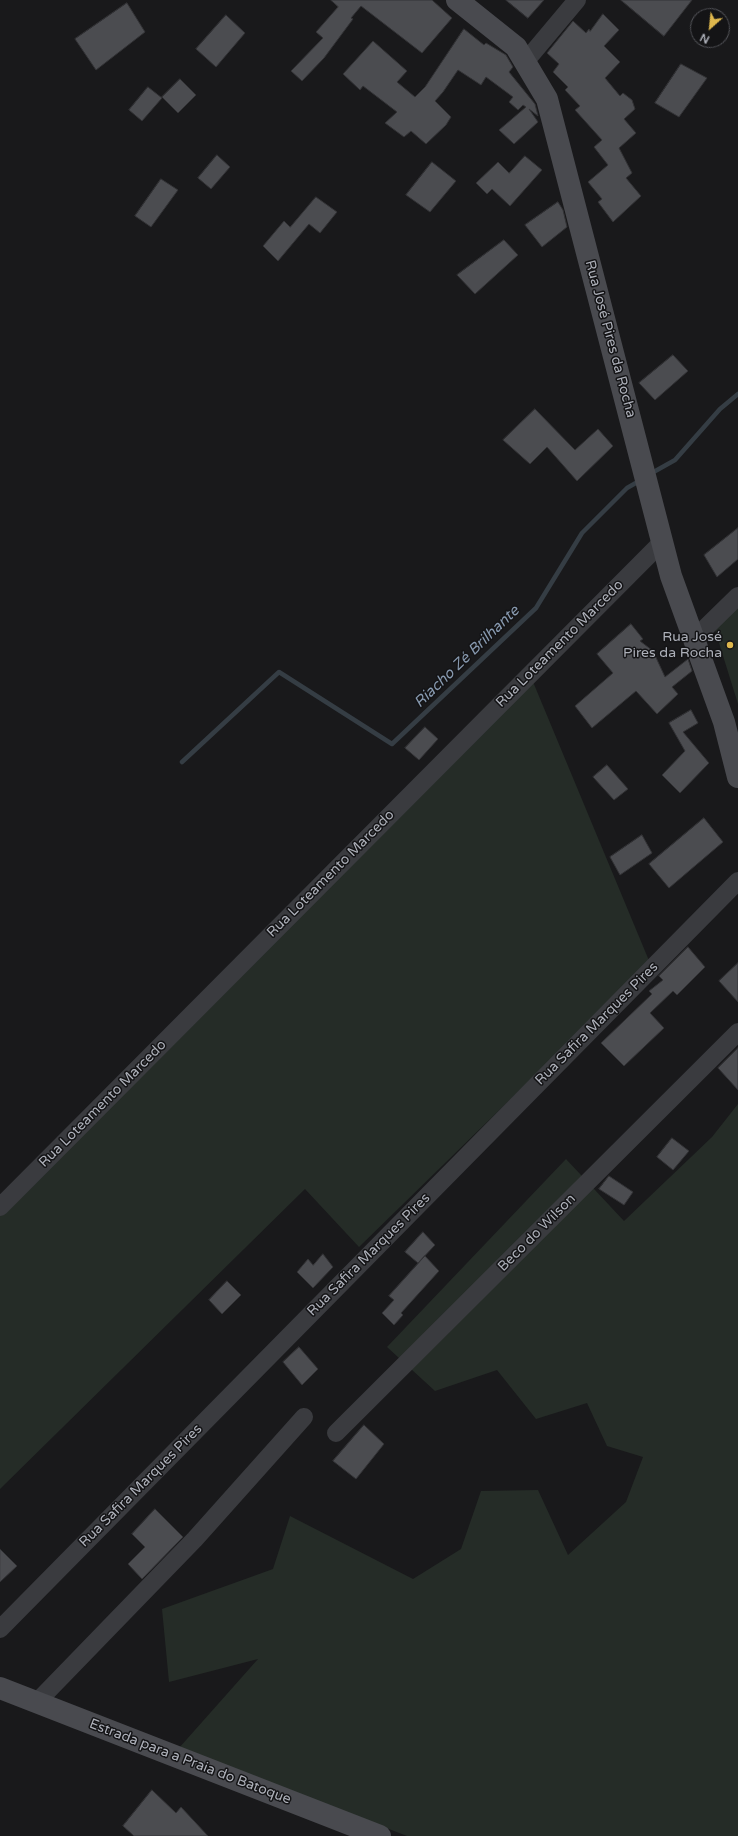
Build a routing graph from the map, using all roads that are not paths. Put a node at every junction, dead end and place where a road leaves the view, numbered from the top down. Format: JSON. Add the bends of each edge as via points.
{"nodes":[{"id":1,"x":457,"y":0,"type":"edge"},
{"id":2,"x":577,"y":0,"type":"edge"},
{"id":3,"x":525,"y":62,"type":"junction"},
{"id":4,"x":663,"y":541,"type":"junction"},
{"id":5,"x":738,"y":596,"type":"edge"},
{"id":6,"x":695,"y":638,"type":"junction"},
{"id":7,"x":738,"y":777,"type":"edge"},
{"id":8,"x":738,"y":881,"type":"edge"},
{"id":9,"x":738,"y":1032,"type":"edge"},
{"id":10,"x":0,"y":1207,"type":"edge"},
{"id":11,"x":304,"y":1418,"type":"dead end"},
{"id":12,"x":336,"y":1433,"type":"dead end"},
{"id":13,"x":0,"y":1629,"type":"edge"},
{"id":14,"x":0,"y":1688,"type":"edge"},
{"id":15,"x":37,"y":1702,"type":"junction"},
{"id":16,"x":380,"y":1836,"type":"edge"}],
"edges":[{"from":1,"to":3,"type":"street","name":"Rua José Pires da Rocha","via":[[516,47]]},
{"from":2,"to":3,"type":"street"},
{"from":3,"to":4,"type":"street","name":"Rua José Pires da Rocha","via":[[546,99]]},
{"from":4,"to":6,"type":"street","name":"Rua José Pires da Rocha","via":[[671,576]]},
{"from":4,"to":10,"type":"street","name":"Rua Loteamento Marcedo"},
{"from":5,"to":6,"type":"street"},
{"from":6,"to":7,"type":"street","name":"Rua José Pires da Rocha","via":[[724,722]]},
{"from":8,"to":13,"type":"street","name":"Rua Safira Marques Pires"},
{"from":9,"to":12,"type":"street","name":"Beco do Wilson"},
{"from":11,"to":15,"type":"street","via":[[195,1538]]},
{"from":14,"to":15,"type":"street","name":"Estrada para a Praia do Batoque"},
{"from":15,"to":16,"type":"street","name":"Estrada para a Praia do Batoque"}]}
